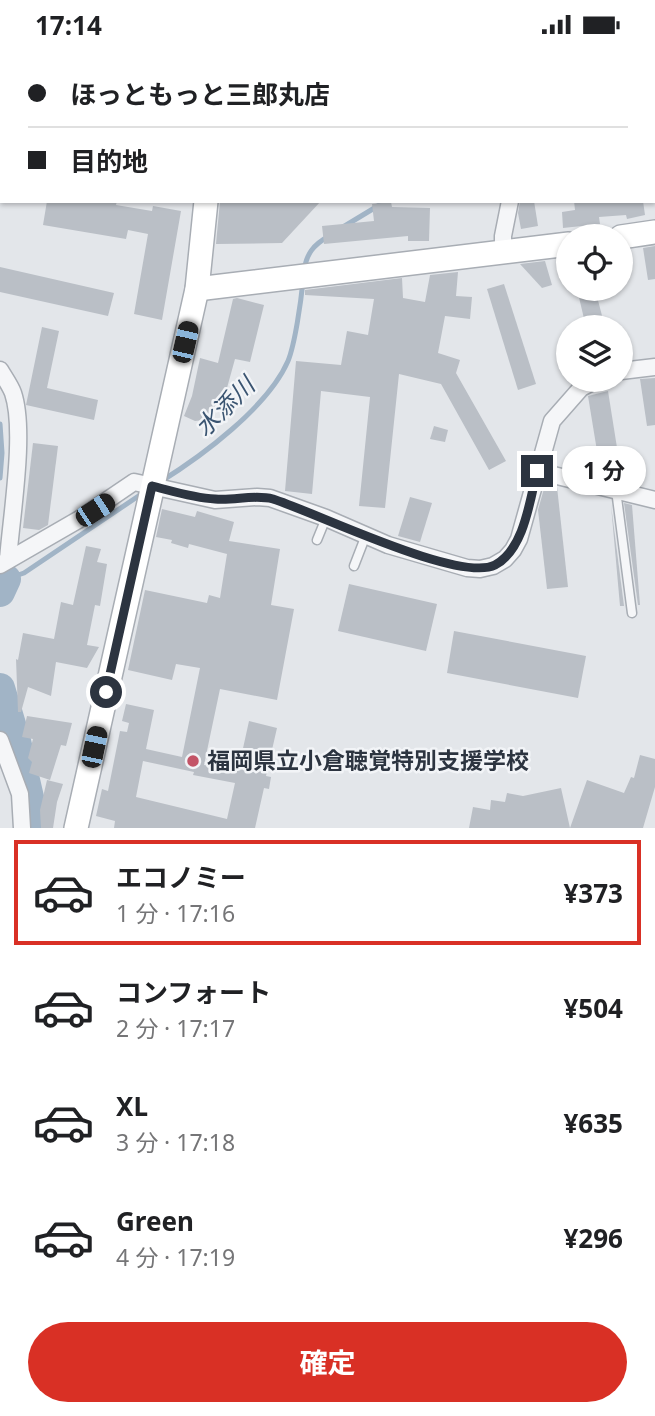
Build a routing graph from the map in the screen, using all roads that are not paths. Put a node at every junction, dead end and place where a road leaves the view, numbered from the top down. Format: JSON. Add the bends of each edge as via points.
{"nodes":[{"id":1,"x":206,"y":203,"type":"edge"},
{"id":2,"x":510,"y":203,"type":"edge"},
{"id":3,"x":655,"y":232,"type":"edge"},
{"id":4,"x":633,"y":235,"type":"edge"},
{"id":5,"x":556,"y":246,"type":"edge"},
{"id":6,"x":503,"y":252,"type":"junction"},
{"id":7,"x":197,"y":289,"type":"junction"},
{"id":8,"x":655,"y":367,"type":"edge"},
{"id":9,"x":0,"y":370,"type":"edge"},
{"id":10,"x":633,"y":370,"type":"edge"},
{"id":11,"x":577,"y":392,"type":"edge"},
{"id":12,"x":537,"y":471,"type":"junction"},
{"id":13,"x":153,"y":487,"type":"junction"},
{"id":14,"x":616,"y":490,"type":"junction"},
{"id":15,"x":655,"y":500,"type":"edge"},
{"id":16,"x":326,"y":519,"type":"junction"},
{"id":17,"x":366,"y":535,"type":"junction"},
{"id":18,"x":317,"y":540,"type":"dead end"},
{"id":19,"x":5,"y":562,"type":"edge"},
{"id":20,"x":354,"y":566,"type":"dead end"},
{"id":21,"x":632,"y":614,"type":"dead end"},
{"id":22,"x":0,"y":740,"type":"edge"},
{"id":23,"x":22,"y":828,"type":"edge"},
{"id":24,"x":76,"y":828,"type":"edge"}],
"edges":[{"from":1,"to":7,"type":"street"},
{"from":2,"to":6,"type":"street"},
{"from":3,"to":4,"type":"street"},
{"from":5,"to":6,"type":"street"},
{"from":6,"to":7,"type":"street"},
{"from":7,"to":13,"type":"street"},
{"from":8,"to":10,"type":"street"},
{"from":9,"to":19,"type":"street","via":[[18,412]]},
{"from":11,"to":12,"type":"street","via":[[552,421]]},
{"from":12,"to":14,"type":"street"},
{"from":12,"to":17,"type":"street","via":[[519,539],[505,559],[493,566],[467,568]]},
{"from":13,"to":16,"type":"street","via":[[215,499],[270,498]]},
{"from":13,"to":19,"type":"street","via":[[130,484]]},
{"from":13,"to":24,"type":"street"},
{"from":14,"to":15,"type":"street"},
{"from":14,"to":21,"type":"lane"},
{"from":16,"to":17,"type":"street"},
{"from":16,"to":18,"type":"lane"},
{"from":17,"to":20,"type":"lane"},
{"from":22,"to":23,"type":"street","via":[[20,794]]}]}
